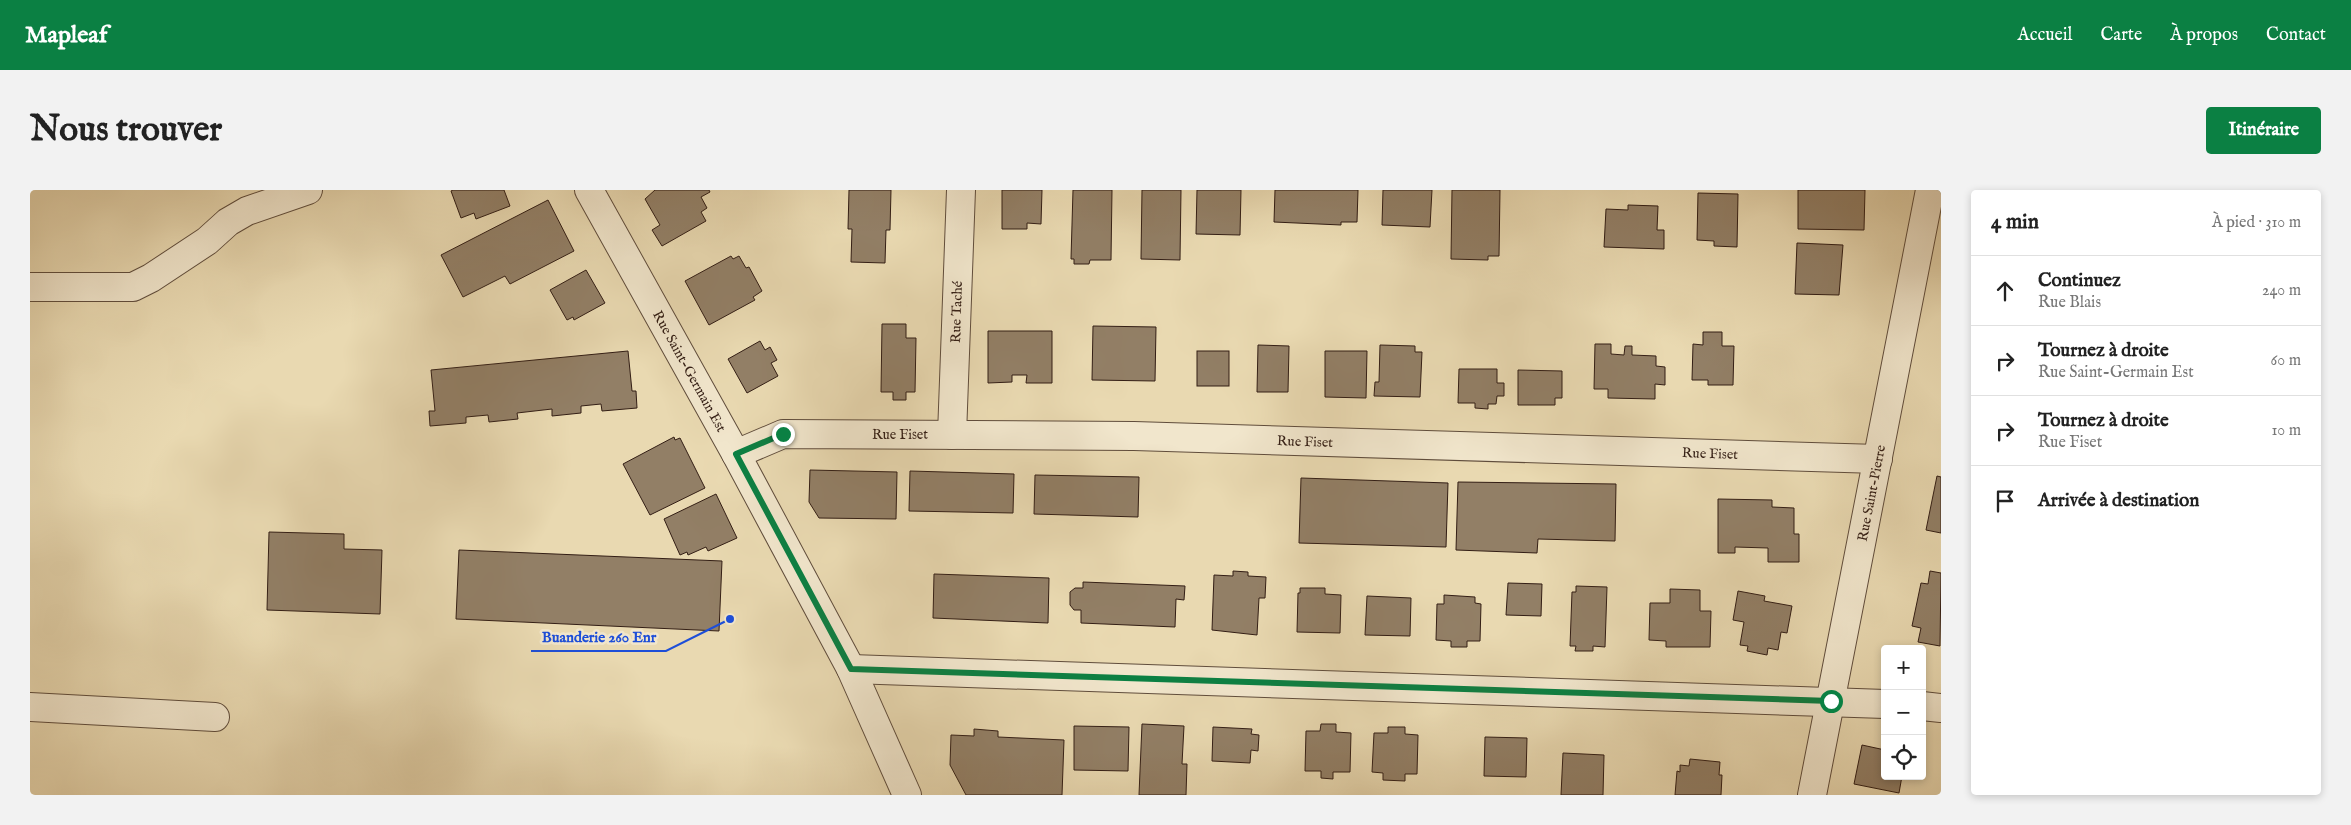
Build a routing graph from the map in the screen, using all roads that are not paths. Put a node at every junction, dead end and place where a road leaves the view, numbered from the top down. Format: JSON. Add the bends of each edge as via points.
{"nodes":[{"id":1,"x":308,"y":190,"type":"edge"},
{"id":2,"x":589,"y":190,"type":"edge"},
{"id":3,"x":961,"y":190,"type":"edge"},
{"id":4,"x":1930,"y":190,"type":"edge"},
{"id":5,"x":30,"y":287,"type":"edge"},
{"id":6,"x":952,"y":435,"type":"junction"},
{"id":7,"x":736,"y":454,"type":"junction"},
{"id":8,"x":1878,"y":459,"type":"junction"},
{"id":9,"x":851,"y":669,"type":"junction"},
{"id":10,"x":1831,"y":701,"type":"junction"},
{"id":11,"x":1881,"y":704,"type":"edge"},
{"id":12,"x":1926,"y":706,"type":"edge"},
{"id":13,"x":30,"y":707,"type":"edge"},
{"id":14,"x":1941,"y":708,"type":"edge"},
{"id":15,"x":215,"y":717,"type":"dead end"},
{"id":16,"x":907,"y":795,"type":"edge"},
{"id":17,"x":1812,"y":795,"type":"edge"}],
"edges":[{"from":1,"to":5,"type":"street","via":[[247,211],[228,222],[207,241],[133,287]]},
{"from":2,"to":7,"type":"street","name":"Rue Saint-Germain Est"},
{"from":3,"to":6,"type":"street","name":"Rue Taché"},
{"from":4,"to":8,"type":"street","name":"Rue Saint-Pierre"},
{"from":6,"to":7,"type":"street","name":"Rue Fiset","via":[[783,434]]},
{"from":6,"to":8,"type":"street","name":"Rue Fiset","via":[[1144,436]]},
{"from":7,"to":9,"type":"street","name":"Rue Saint-Germain Est"},
{"from":8,"to":10,"type":"street","name":"Rue Saint-Pierre"},
{"from":9,"to":10,"type":"street"},
{"from":9,"to":16,"type":"street","name":"Rue Saint-Germain Est"},
{"from":10,"to":11,"type":"street"},
{"from":10,"to":17,"type":"street","name":"Rue Saint-Pierre"},
{"from":12,"to":14,"type":"street"},
{"from":13,"to":15,"type":"street"}]}
